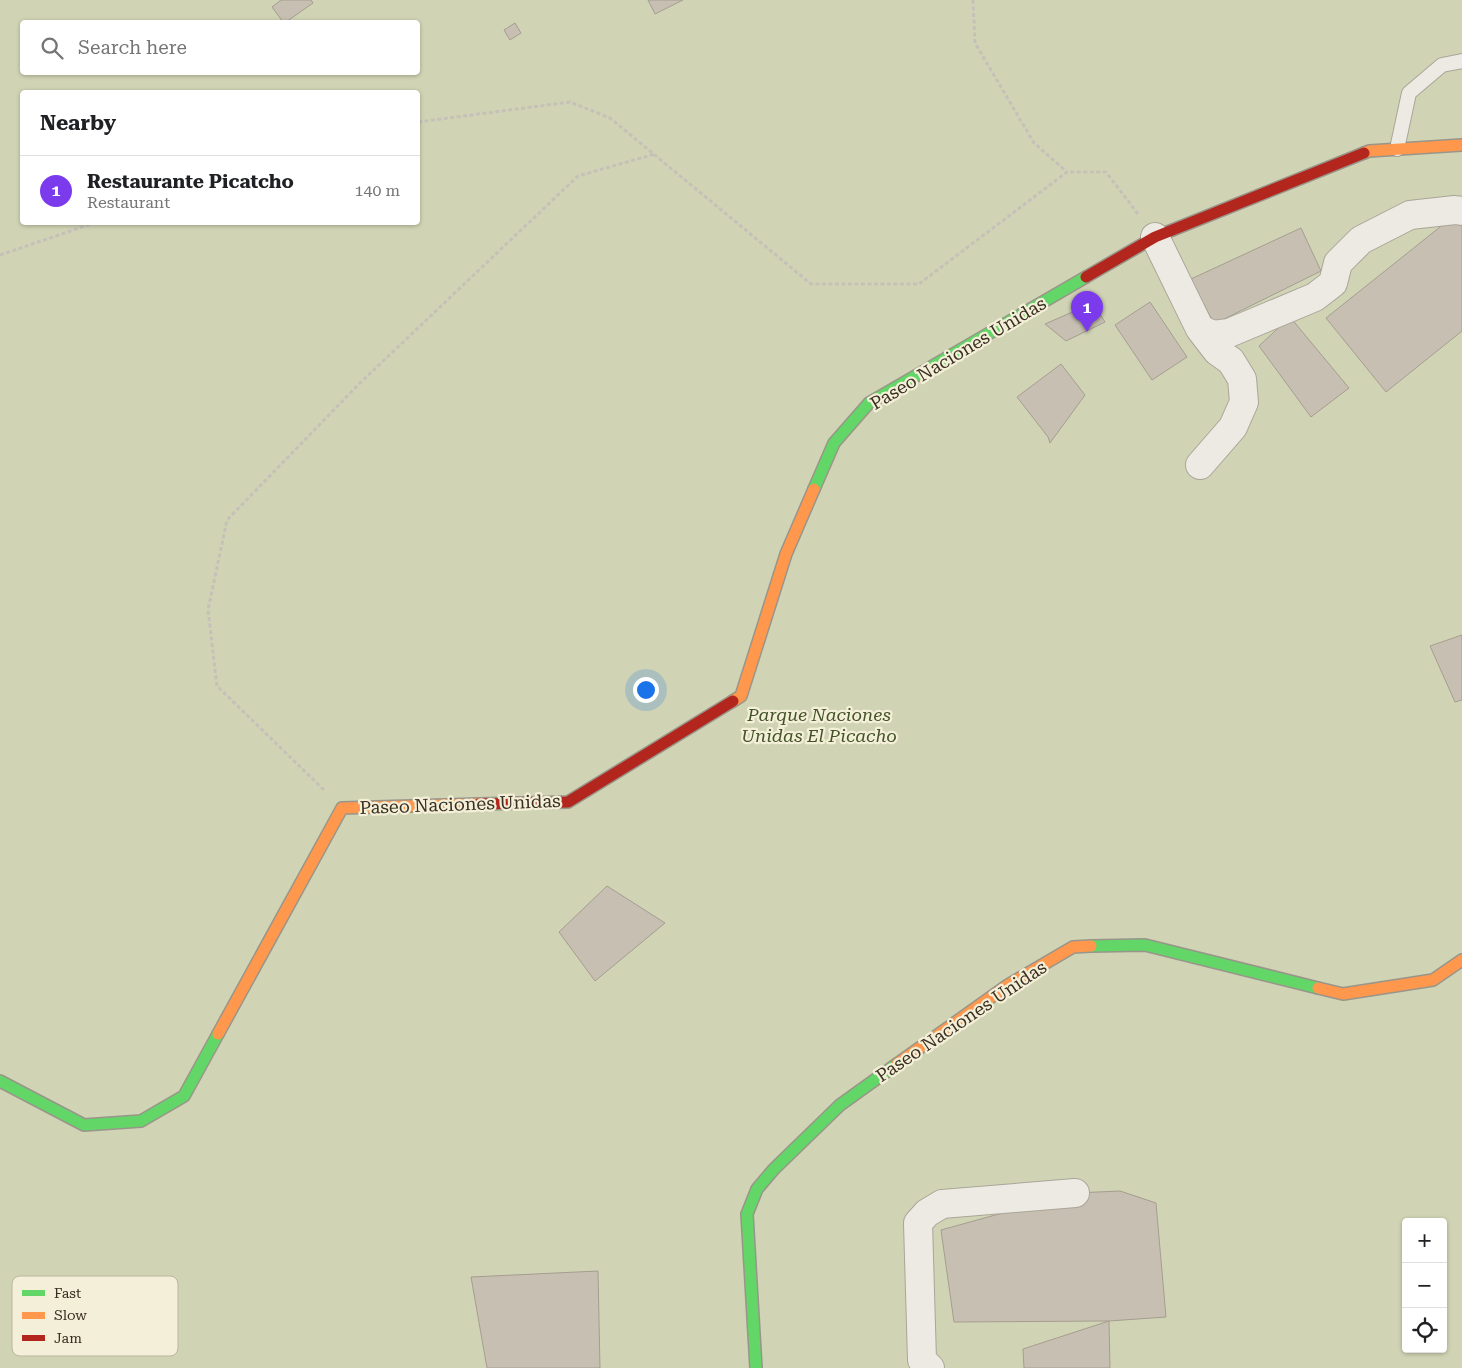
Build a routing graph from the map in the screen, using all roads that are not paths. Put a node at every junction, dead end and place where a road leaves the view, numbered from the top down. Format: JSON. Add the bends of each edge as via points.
{"nodes":[{"id":1,"x":1462,"y":61,"type":"edge"},
{"id":2,"x":1462,"y":145,"type":"edge"},
{"id":3,"x":1397,"y":149,"type":"junction"},
{"id":4,"x":1462,"y":211,"type":"edge"},
{"id":5,"x":1155,"y":237,"type":"junction"},
{"id":6,"x":1200,"y":329,"type":"junction"},
{"id":7,"x":1200,"y":465,"type":"dead end"},
{"id":8,"x":1462,"y":960,"type":"edge"},
{"id":9,"x":0,"y":1081,"type":"edge"},
{"id":10,"x":1075,"y":1193,"type":"dead end"},
{"id":11,"x":921,"y":1365,"type":"edge"},
{"id":12,"x":756,"y":1368,"type":"edge"}],
"edges":[{"from":1,"to":3,"type":"lane","via":[[1442,65],[1409,93]]},
{"from":2,"to":3,"type":"street","name":"Paseo Naciones Unidas"},
{"from":3,"to":5,"type":"street","name":"Paseo Naciones Unidas","via":[[1369,151]]},
{"from":4,"to":6,"type":"street","via":[[1410,215],[1361,240],[1338,263],[1333,283],[1315,297],[1229,332],[1213,335]]},
{"from":5,"to":6,"type":"street"},
{"from":5,"to":9,"type":"street","name":"Paseo Naciones Unidas","via":[[869,403],[834,443],[786,554],[741,696],[568,802],[342,808],[184,1096],[141,1121],[84,1125]]},
{"from":6,"to":7,"type":"street","via":[[1231,361],[1242,379],[1244,402],[1234,427]]},
{"from":8,"to":12,"type":"street","name":"Paseo Naciones Unidas","via":[[1432,980],[1343,994],[1145,945],[1073,947],[1008,985],[840,1105],[757,1189],[747,1214]]},
{"from":10,"to":11,"type":"street","via":[[942,1204],[926,1213],[918,1223]]}]}
